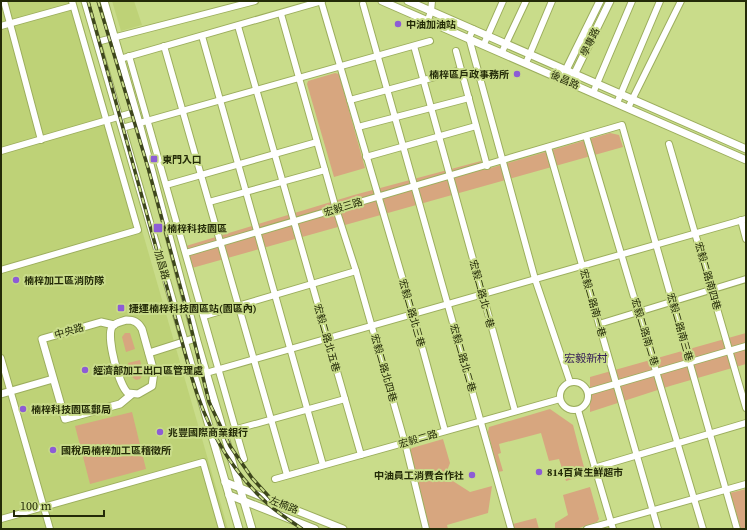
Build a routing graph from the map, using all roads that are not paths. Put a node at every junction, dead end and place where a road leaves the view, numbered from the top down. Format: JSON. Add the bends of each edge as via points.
{"nodes":[{"id":1,"x":4,"y":1,"type":"edge"},
{"id":2,"x":85,"y":1,"type":"edge"},
{"id":3,"x":104,"y":1,"type":"edge"},
{"id":4,"x":255,"y":1,"type":"edge"},
{"id":5,"x":322,"y":1,"type":"edge"},
{"id":6,"x":382,"y":1,"type":"edge"},
{"id":7,"x":408,"y":1,"type":"edge"},
{"id":8,"x":432,"y":1,"type":"edge"},
{"id":9,"x":503,"y":1,"type":"edge"},
{"id":10,"x":526,"y":1,"type":"edge"},
{"id":11,"x":552,"y":1,"type":"edge"},
{"id":12,"x":600,"y":1,"type":"edge"},
{"id":13,"x":610,"y":1,"type":"edge"},
{"id":14,"x":632,"y":1,"type":"edge"},
{"id":15,"x":660,"y":1,"type":"edge"},
{"id":16,"x":681,"y":1,"type":"edge"},
{"id":17,"x":72,"y":3,"type":"edge"},
{"id":18,"x":363,"y":4,"type":"dead end"},
{"id":19,"x":432,"y":11,"type":"junction"},
{"id":20,"x":281,"y":14,"type":"junction"},
{"id":21,"x":428,"y":20,"type":"junction"},
{"id":22,"x":10,"y":24,"type":"junction"},
{"id":23,"x":1,"y":26,"type":"edge"},
{"id":24,"x":238,"y":26,"type":"junction"},
{"id":25,"x":473,"y":29,"type":"junction"},
{"id":26,"x":487,"y":35,"type":"junction"},
{"id":27,"x":202,"y":36,"type":"junction"},
{"id":28,"x":114,"y":37,"type":"junction"},
{"id":29,"x":469,"y":38,"type":"junction"},
{"id":30,"x":430,"y":41,"type":"dead end"},
{"id":31,"x":97,"y":42,"type":"junction"},
{"id":32,"x":506,"y":43,"type":"junction"},
{"id":33,"x":484,"y":44,"type":"junction"},
{"id":34,"x":164,"y":46,"type":"junction"},
{"id":35,"x":414,"y":46,"type":"junction"},
{"id":36,"x":456,"y":51,"type":"dead end"},
{"id":37,"x":502,"y":52,"type":"junction"},
{"id":38,"x":529,"y":53,"type":"junction"},
{"id":39,"x":129,"y":56,"type":"junction"},
{"id":40,"x":378,"y":56,"type":"junction"},
{"id":41,"x":120,"y":58,"type":"junction"},
{"id":42,"x":526,"y":63,"type":"junction"},
{"id":43,"x":340,"y":66,"type":"junction"},
{"id":44,"x":461,"y":70,"type":"junction"},
{"id":45,"x":566,"y":70,"type":"junction"},
{"id":46,"x":574,"y":73,"type":"junction"},
{"id":47,"x":299,"y":78,"type":"junction"},
{"id":48,"x":562,"y":78,"type":"junction"},
{"id":49,"x":424,"y":81,"type":"junction"},
{"id":50,"x":570,"y":82,"type":"junction"},
{"id":51,"x":597,"y":83,"type":"junction"},
{"id":52,"x":256,"y":90,"type":"junction"},
{"id":53,"x":387,"y":90,"type":"junction"},
{"id":54,"x":593,"y":92,"type":"junction"},
{"id":55,"x":621,"y":93,"type":"junction"},
{"id":56,"x":468,"y":98,"type":"junction"},
{"id":57,"x":632,"y":98,"type":"junction"},
{"id":58,"x":220,"y":100,"type":"junction"},
{"id":59,"x":350,"y":100,"type":"junction"},
{"id":60,"x":617,"y":103,"type":"junction"},
{"id":61,"x":431,"y":108,"type":"junction"},
{"id":62,"x":628,"y":108,"type":"junction"},
{"id":63,"x":182,"y":110,"type":"junction"},
{"id":64,"x":135,"y":112,"type":"junction"},
{"id":65,"x":119,"y":118,"type":"junction"},
{"id":66,"x":395,"y":118,"type":"junction"},
{"id":67,"x":147,"y":120,"type":"junction"},
{"id":68,"x":106,"y":121,"type":"junction"},
{"id":69,"x":139,"y":123,"type":"junction"},
{"id":70,"x":622,"y":125,"type":"joint"},
{"id":71,"x":476,"y":126,"type":"junction"},
{"id":72,"x":358,"y":127,"type":"junction"},
{"id":73,"x":122,"y":128,"type":"junction"},
{"id":74,"x":586,"y":136,"type":"junction"},
{"id":75,"x":439,"y":137,"type":"junction"},
{"id":76,"x":41,"y":140,"type":"junction"},
{"id":77,"x":317,"y":142,"type":"junction"},
{"id":78,"x":669,"y":144,"type":"dead end"},
{"id":79,"x":403,"y":147,"type":"junction"},
{"id":80,"x":548,"y":147,"type":"junction"},
{"id":81,"x":746,"y":149,"type":"edge"},
{"id":82,"x":1,"y":151,"type":"edge"},
{"id":83,"x":275,"y":154,"type":"junction"},
{"id":84,"x":366,"y":157,"type":"junction"},
{"id":85,"x":746,"y":160,"type":"edge"},
{"id":86,"x":501,"y":161,"type":"junction"},
{"id":87,"x":238,"y":164,"type":"junction"},
{"id":88,"x":487,"y":166,"type":"junction"},
{"id":89,"x":325,"y":170,"type":"junction"},
{"id":90,"x":201,"y":175,"type":"junction"},
{"id":91,"x":450,"y":176,"type":"junction"},
{"id":92,"x":283,"y":182,"type":"junction"},
{"id":93,"x":166,"y":185,"type":"junction"},
{"id":94,"x":414,"y":186,"type":"junction"},
{"id":95,"x":246,"y":192,"type":"junction"},
{"id":96,"x":378,"y":197,"type":"junction"},
{"id":97,"x":209,"y":202,"type":"junction"},
{"id":98,"x":336,"y":209,"type":"junction"},
{"id":99,"x":743,"y":219,"type":"edge"},
{"id":100,"x":294,"y":222,"type":"junction"},
{"id":101,"x":257,"y":232,"type":"junction"},
{"id":102,"x":695,"y":233,"type":"junction"},
{"id":103,"x":746,"y":239,"type":"edge"},
{"id":104,"x":220,"y":243,"type":"junction"},
{"id":105,"x":656,"y":244,"type":"junction"},
{"id":106,"x":186,"y":253,"type":"junction"},
{"id":107,"x":622,"y":254,"type":"junction"},
{"id":108,"x":582,"y":266,"type":"junction"},
{"id":109,"x":1,"y":270,"type":"edge"},
{"id":110,"x":356,"y":271,"type":"junction"},
{"id":111,"x":535,"y":279,"type":"junction"},
{"id":112,"x":746,"y":279,"type":"edge"},
{"id":113,"x":312,"y":284,"type":"junction"},
{"id":114,"x":712,"y":289,"type":"junction"},
{"id":115,"x":482,"y":294,"type":"junction"},
{"id":116,"x":275,"y":295,"type":"junction"},
{"id":117,"x":672,"y":301,"type":"junction"},
{"id":118,"x":448,"y":304,"type":"junction"},
{"id":119,"x":238,"y":306,"type":"junction"},
{"id":120,"x":638,"y":312,"type":"junction"},
{"id":121,"x":413,"y":314,"type":"junction"},
{"id":122,"x":204,"y":316,"type":"junction"},
{"id":123,"x":599,"y":324,"type":"junction"},
{"id":124,"x":114,"y":325,"type":"junction"},
{"id":125,"x":372,"y":325,"type":"junction"},
{"id":126,"x":196,"y":338,"type":"junction"},
{"id":127,"x":328,"y":338,"type":"junction"},
{"id":128,"x":184,"y":341,"type":"junction"},
{"id":129,"x":746,"y":346,"type":"edge"},
{"id":130,"x":290,"y":349,"type":"junction"},
{"id":131,"x":729,"y":350,"type":"junction"},
{"id":132,"x":149,"y":353,"type":"junction"},
{"id":133,"x":1,"y":358,"type":"edge"},
{"id":134,"x":254,"y":359,"type":"junction"},
{"id":135,"x":690,"y":362,"type":"junction"},
{"id":136,"x":219,"y":369,"type":"junction"},
{"id":137,"x":656,"y":371,"type":"junction"},
{"id":138,"x":206,"y":373,"type":"junction"},
{"id":139,"x":53,"y":379,"type":"junction"},
{"id":140,"x":570,"y":382,"type":"junction"},
{"id":141,"x":616,"y":383,"type":"junction"},
{"id":142,"x":10,"y":391,"type":"junction"},
{"id":143,"x":588,"y":392,"type":"junction"},
{"id":144,"x":1,"y":394,"type":"edge"},
{"id":145,"x":132,"y":394,"type":"junction"},
{"id":146,"x":345,"y":399,"type":"junction"},
{"id":147,"x":560,"y":399,"type":"junction"},
{"id":148,"x":746,"y":408,"type":"edge"},
{"id":149,"x":308,"y":410,"type":"junction"},
{"id":150,"x":578,"y":410,"type":"junction"},
{"id":151,"x":515,"y":411,"type":"junction"},
{"id":152,"x":271,"y":420,"type":"junction"},
{"id":153,"x":481,"y":421,"type":"junction"},
{"id":154,"x":746,"y":423,"type":"edge"},
{"id":155,"x":237,"y":429,"type":"junction"},
{"id":156,"x":445,"y":431,"type":"junction"},
{"id":157,"x":710,"y":433,"type":"junction"},
{"id":158,"x":677,"y":442,"type":"junction"},
{"id":159,"x":406,"y":443,"type":"junction"},
{"id":160,"x":636,"y":454,"type":"junction"},
{"id":161,"x":361,"y":455,"type":"junction"},
{"id":162,"x":244,"y":459,"type":"dead end"},
{"id":163,"x":323,"y":465,"type":"junction"},
{"id":164,"x":594,"y":468,"type":"junction"},
{"id":165,"x":287,"y":476,"type":"junction"},
{"id":166,"x":275,"y":479,"type":"dead end"},
{"id":167,"x":225,"y":482,"type":"junction"},
{"id":168,"x":746,"y":484,"type":"edge"},
{"id":169,"x":240,"y":487,"type":"junction"},
{"id":170,"x":726,"y":489,"type":"junction"},
{"id":171,"x":229,"y":495,"type":"junction"},
{"id":172,"x":694,"y":499,"type":"junction"},
{"id":173,"x":243,"y":500,"type":"junction"},
{"id":174,"x":44,"y":507,"type":"junction"},
{"id":175,"x":652,"y":510,"type":"junction"},
{"id":176,"x":1,"y":519,"type":"edge"},
{"id":177,"x":611,"y":522,"type":"junction"},
{"id":178,"x":50,"y":529,"type":"edge"},
{"id":179,"x":222,"y":529,"type":"edge"},
{"id":180,"x":239,"y":529,"type":"edge"},
{"id":181,"x":252,"y":529,"type":"edge"},
{"id":182,"x":315,"y":529,"type":"edge"},
{"id":183,"x":343,"y":529,"type":"edge"},
{"id":184,"x":426,"y":529,"type":"edge"},
{"id":185,"x":511,"y":529,"type":"edge"},
{"id":186,"x":587,"y":529,"type":"edge"},
{"id":187,"x":613,"y":529,"type":"edge"},
{"id":188,"x":658,"y":529,"type":"edge"},
{"id":189,"x":703,"y":529,"type":"edge"},
{"id":190,"x":737,"y":529,"type":"edge"}],
"edges":[{"from":1,"to":22,"type":"street"},
{"from":2,"to":31,"type":"street","name":"加昌路"},
{"from":3,"to":28,"type":"street","name":"加昌路"},
{"from":4,"to":28,"type":"street"},
{"from":5,"to":20,"type":"street"},
{"from":5,"to":43,"type":"street","name":"宏毅二路北三巷"},
{"from":6,"to":21,"type":"street","name":"後昌路"},
{"from":7,"to":19,"type":"street","name":"後昌路"},
{"from":8,"to":19,"type":"street"},
{"from":9,"to":26,"type":"street"},
{"from":10,"to":32,"type":"street"},
{"from":11,"to":38,"type":"street"},
{"from":12,"to":45,"type":"street","name":"學專路"},
{"from":13,"to":46,"type":"street","name":"學專路"},
{"from":14,"to":51,"type":"street"},
{"from":15,"to":55,"type":"street"},
{"from":16,"to":57,"type":"street"},
{"from":17,"to":22,"type":"street"},
{"from":17,"to":68,"type":"street"},
{"from":18,"to":40,"type":"street","name":"宏毅二路北二巷"},
{"from":19,"to":21,"type":"street"},
{"from":19,"to":25,"type":"street","name":"後昌路"},
{"from":20,"to":24,"type":"street"},
{"from":20,"to":47,"type":"street","name":"宏毅二路北四巷"},
{"from":21,"to":29,"type":"street","name":"後昌路"},
{"from":22,"to":23,"type":"street"},
{"from":22,"to":76,"type":"street"},
{"from":24,"to":27,"type":"street"},
{"from":24,"to":52,"type":"street","name":"宏毅二路北五巷"},
{"from":25,"to":26,"type":"street","name":"後昌路"},
{"from":25,"to":29,"type":"street"},
{"from":26,"to":32,"type":"street","name":"後昌路"},
{"from":26,"to":33,"type":"street"},
{"from":27,"to":34,"type":"street"},
{"from":27,"to":58,"type":"street"},
{"from":28,"to":31,"type":"street"},
{"from":28,"to":41,"type":"street","name":"加昌路"},
{"from":29,"to":33,"type":"street","name":"後昌路"},
{"from":29,"to":86,"type":"street"},
{"from":30,"to":35,"type":"street"},
{"from":31,"to":65,"type":"street","name":"加昌路"},
{"from":32,"to":37,"type":"street"},
{"from":32,"to":38,"type":"street","name":"後昌路"},
{"from":33,"to":37,"type":"street","name":"後昌路"},
{"from":34,"to":39,"type":"street"},
{"from":34,"to":63,"type":"street"},
{"from":35,"to":40,"type":"street"},
{"from":35,"to":49,"type":"street","name":"宏毅二路北一巷"},
{"from":36,"to":44,"type":"street"},
{"from":37,"to":42,"type":"street","name":"後昌路"},
{"from":38,"to":42,"type":"street"},
{"from":38,"to":45,"type":"street","name":"後昌路"},
{"from":39,"to":41,"type":"street"},
{"from":39,"to":67,"type":"street"},
{"from":40,"to":43,"type":"street"},
{"from":40,"to":53,"type":"street","name":"宏毅二路北二巷"},
{"from":41,"to":64,"type":"street","name":"加昌路"},
{"from":42,"to":48,"type":"street","name":"後昌路"},
{"from":43,"to":47,"type":"street"},
{"from":43,"to":59,"type":"street","name":"宏毅二路北三巷"},
{"from":44,"to":49,"type":"street"},
{"from":44,"to":56,"type":"street"},
{"from":45,"to":46,"type":"street","name":"後昌路"},
{"from":45,"to":48,"type":"street","name":"學專路"},
{"from":46,"to":50,"type":"street","name":"學專路"},
{"from":46,"to":51,"type":"street","name":"後昌路"},
{"from":47,"to":52,"type":"street"},
{"from":47,"to":77,"type":"street","name":"宏毅二路北四巷"},
{"from":48,"to":50,"type":"street","name":"後昌路"},
{"from":49,"to":53,"type":"street"},
{"from":49,"to":61,"type":"street","name":"宏毅二路北一巷"},
{"from":50,"to":54,"type":"street","name":"後昌路"},
{"from":51,"to":54,"type":"street"},
{"from":51,"to":55,"type":"street","name":"後昌路"},
{"from":52,"to":58,"type":"street"},
{"from":52,"to":83,"type":"street","name":"宏毅二路北五巷"},
{"from":53,"to":59,"type":"street"},
{"from":53,"to":66,"type":"street","name":"宏毅二路北二巷"},
{"from":54,"to":60,"type":"street","name":"後昌路"},
{"from":55,"to":57,"type":"street","name":"後昌路"},
{"from":55,"to":60,"type":"street"},
{"from":56,"to":61,"type":"street"},
{"from":56,"to":71,"type":"street"},
{"from":57,"to":62,"type":"street"},
{"from":57,"to":81,"type":"street","name":"後昌路"},
{"from":58,"to":63,"type":"street"},
{"from":58,"to":87,"type":"street"},
{"from":59,"to":72,"type":"street","name":"宏毅二路北三巷"},
{"from":60,"to":62,"type":"street","name":"後昌路"},
{"from":61,"to":66,"type":"street"},
{"from":61,"to":75,"type":"street","name":"宏毅二路北一巷"},
{"from":62,"to":85,"type":"street","name":"後昌路"},
{"from":63,"to":67,"type":"street"},
{"from":63,"to":90,"type":"street"},
{"from":64,"to":65,"type":"street"},
{"from":64,"to":69,"type":"street","name":"加昌路"},
{"from":65,"to":68,"type":"street"},
{"from":65,"to":73,"type":"street","name":"加昌路"},
{"from":66,"to":72,"type":"street"},
{"from":66,"to":79,"type":"street","name":"宏毅二路北二巷"},
{"from":67,"to":69,"type":"street"},
{"from":67,"to":93,"type":"street"},
{"from":68,"to":76,"type":"street"},
{"from":68,"to":109,"type":"street","via":[[138,230]]},
{"from":69,"to":73,"type":"street"},
{"from":69,"to":126,"type":"street","name":"加昌路"},
{"from":70,"to":74,"type":"street","name":"宏毅三路"},
{"from":70,"to":105,"type":"street","name":"宏毅二路南三巷"},
{"from":71,"to":75,"type":"street"},
{"from":71,"to":88,"type":"street"},
{"from":72,"to":84,"type":"street","name":"宏毅二路北三巷"},
{"from":73,"to":128,"type":"street","name":"加昌路"},
{"from":74,"to":80,"type":"street","name":"宏毅三路"},
{"from":74,"to":107,"type":"street","name":"宏毅二路南二巷"},
{"from":75,"to":79,"type":"street"},
{"from":75,"to":91,"type":"street","name":"宏毅二路北一巷"},
{"from":76,"to":82,"type":"street"},
{"from":77,"to":83,"type":"street"},
{"from":77,"to":89,"type":"street","name":"宏毅二路北四巷"},
{"from":78,"to":102,"type":"street","name":"宏毅二路南四巷"},
{"from":79,"to":84,"type":"street"},
{"from":79,"to":94,"type":"street","name":"宏毅二路北二巷"},
{"from":80,"to":86,"type":"street","name":"宏毅三路"},
{"from":80,"to":108,"type":"street","name":"宏毅二路南一巷"},
{"from":83,"to":87,"type":"street"},
{"from":83,"to":92,"type":"street","name":"宏毅二路北五巷"},
{"from":84,"to":96,"type":"street","name":"宏毅二路北三巷"},
{"from":86,"to":88,"type":"street","name":"宏毅三路"},
{"from":86,"to":111,"type":"street"},
{"from":87,"to":90,"type":"street"},
{"from":87,"to":95,"type":"street"},
{"from":88,"to":91,"type":"street","name":"宏毅三路"},
{"from":89,"to":92,"type":"street"},
{"from":89,"to":98,"type":"street","name":"宏毅二路北四巷"},
{"from":90,"to":93,"type":"street"},
{"from":90,"to":97,"type":"street"},
{"from":91,"to":94,"type":"street","name":"宏毅三路"},
{"from":91,"to":115,"type":"street","name":"宏毅二路北一巷"},
{"from":92,"to":95,"type":"street"},
{"from":92,"to":100,"type":"street","name":"宏毅二路北五巷"},
{"from":93,"to":106,"type":"street"},
{"from":94,"to":96,"type":"street","name":"宏毅三路"},
{"from":94,"to":118,"type":"street","name":"宏毅二路北二巷"},
{"from":95,"to":97,"type":"street"},
{"from":95,"to":101,"type":"street"},
{"from":96,"to":98,"type":"street","name":"宏毅三路"},
{"from":96,"to":121,"type":"street","name":"宏毅二路北三巷"},
{"from":97,"to":104,"type":"street"},
{"from":98,"to":100,"type":"street","name":"宏毅三路"},
{"from":98,"to":110,"type":"street","name":"宏毅二路北四巷"},
{"from":99,"to":102,"type":"street"},
{"from":99,"to":103,"type":"street"},
{"from":100,"to":101,"type":"street","name":"宏毅三路"},
{"from":100,"to":113,"type":"street","name":"宏毅二路北五巷"},
{"from":101,"to":104,"type":"street","name":"宏毅三路"},
{"from":101,"to":116,"type":"street"},
{"from":102,"to":105,"type":"street"},
{"from":102,"to":114,"type":"street","name":"宏毅二路南四巷"},
{"from":104,"to":106,"type":"street","name":"宏毅三路"},
{"from":104,"to":119,"type":"street"},
{"from":105,"to":107,"type":"street"},
{"from":105,"to":117,"type":"street","name":"宏毅二路南三巷"},
{"from":106,"to":122,"type":"street"},
{"from":107,"to":108,"type":"street"},
{"from":107,"to":120,"type":"street","name":"宏毅二路南二巷"},
{"from":108,"to":111,"type":"street"},
{"from":108,"to":123,"type":"street","name":"宏毅二路南一巷"},
{"from":110,"to":113,"type":"street"},
{"from":110,"to":125,"type":"street","name":"宏毅二路北四巷"},
{"from":111,"to":115,"type":"street"},
{"from":111,"to":140,"type":"street"},
{"from":112,"to":114,"type":"street"},
{"from":113,"to":116,"type":"street"},
{"from":113,"to":127,"type":"street","name":"宏毅二路北五巷"},
{"from":114,"to":117,"type":"street"},
{"from":114,"to":131,"type":"street","name":"宏毅二路南四巷"},
{"from":115,"to":118,"type":"street"},
{"from":115,"to":151,"type":"street","name":"宏毅二路北一巷"},
{"from":116,"to":119,"type":"street"},
{"from":116,"to":130,"type":"street"},
{"from":117,"to":120,"type":"street"},
{"from":117,"to":135,"type":"street","name":"宏毅二路南三巷"},
{"from":118,"to":121,"type":"street"},
{"from":118,"to":153,"type":"street","name":"宏毅二路北二巷"},
{"from":119,"to":122,"type":"street"},
{"from":119,"to":134,"type":"street"},
{"from":120,"to":123,"type":"street"},
{"from":120,"to":137,"type":"street","name":"宏毅二路南二巷"},
{"from":121,"to":125,"type":"street"},
{"from":121,"to":156,"type":"street","name":"宏毅二路北三巷"},
{"from":122,"to":136,"type":"street"},
{"from":123,"to":141,"type":"street","name":"宏毅二路南一巷"},
{"from":124,"to":132,"type":"street","via":[[126,320],[139,323]]},
{"from":124,"to":139,"type":"street","name":"中央路","via":[[101,322],[42,339]]},
{"from":124,"to":145,"type":"street","via":[[109,337],[120,382],[125,390]]},
{"from":125,"to":127,"type":"street"},
{"from":125,"to":159,"type":"street","name":"宏毅二路北四巷"},
{"from":126,"to":128,"type":"street"},
{"from":126,"to":138,"type":"street","name":"加昌路"},
{"from":127,"to":130,"type":"street"},
{"from":127,"to":146,"type":"street","name":"宏毅二路北五巷"},
{"from":128,"to":132,"type":"street"},
{"from":128,"to":167,"type":"street","name":"加昌路"},
{"from":129,"to":131,"type":"street"},
{"from":130,"to":134,"type":"street"},
{"from":130,"to":149,"type":"street"},
{"from":131,"to":135,"type":"street"},
{"from":131,"to":148,"type":"street","name":"宏毅二路南四巷"},
{"from":132,"to":145,"type":"street","via":[[154,372],[152,386],[143,392]]},
{"from":133,"to":142,"type":"street"},
{"from":134,"to":136,"type":"street"},
{"from":134,"to":152,"type":"street"},
{"from":135,"to":137,"type":"street"},
{"from":135,"to":157,"type":"street","name":"宏毅二路南三巷"},
{"from":136,"to":138,"type":"street"},
{"from":136,"to":155,"type":"street"},
{"from":137,"to":141,"type":"street"},
{"from":137,"to":158,"type":"street","name":"宏毅二路南二巷"},
{"from":138,"to":169,"type":"street","name":"加昌路"},
{"from":139,"to":142,"type":"street"},
{"from":139,"to":145,"type":"street","name":"中央路","via":[[65,419],[120,404]]},
{"from":140,"to":143,"type":"street","via":[[583,384]]},
{"from":140,"to":147,"type":"street","via":[[562,388]]},
{"from":141,"to":143,"type":"street"},
{"from":141,"to":160,"type":"street","name":"宏毅二路南一巷"},
{"from":142,"to":144,"type":"street"},
{"from":142,"to":174,"type":"street"},
{"from":143,"to":150,"type":"street","via":[[588,401]]},
{"from":146,"to":149,"type":"street"},
{"from":146,"to":161,"type":"street","name":"宏毅二路北五巷"},
{"from":147,"to":150,"type":"street","via":[[568,409]]},
{"from":147,"to":151,"type":"street","name":"宏毅二路"},
{"from":149,"to":152,"type":"street"},
{"from":149,"to":163,"type":"street"},
{"from":150,"to":164,"type":"street"},
{"from":151,"to":153,"type":"street","name":"宏毅二路"},
{"from":152,"to":155,"type":"street"},
{"from":152,"to":165,"type":"street"},
{"from":153,"to":156,"type":"street","name":"宏毅二路"},
{"from":153,"to":185,"type":"street","name":"宏毅二路北二巷"},
{"from":154,"to":157,"type":"street"},
{"from":155,"to":162,"type":"street"},
{"from":156,"to":159,"type":"street","name":"宏毅二路"},
{"from":157,"to":158,"type":"street"},
{"from":157,"to":170,"type":"street","name":"宏毅二路南三巷"},
{"from":158,"to":160,"type":"street"},
{"from":158,"to":172,"type":"street","name":"宏毅二路南二巷"},
{"from":159,"to":161,"type":"street","name":"宏毅二路"},
{"from":159,"to":184,"type":"street","name":"宏毅二路北四巷"},
{"from":160,"to":164,"type":"street"},
{"from":160,"to":175,"type":"street","name":"宏毅二路南一巷"},
{"from":161,"to":163,"type":"street","name":"宏毅二路"},
{"from":163,"to":165,"type":"street","name":"宏毅二路"},
{"from":164,"to":177,"type":"street"},
{"from":165,"to":166,"type":"street","name":"宏毅二路"},
{"from":167,"to":169,"type":"street","name":"左楠路"},
{"from":167,"to":171,"type":"street","name":"加昌路"},
{"from":168,"to":170,"type":"street"},
{"from":169,"to":173,"type":"street","name":"加昌路"},
{"from":169,"to":183,"type":"street","name":"左楠路"},
{"from":170,"to":172,"type":"street"},
{"from":170,"to":190,"type":"street","name":"宏毅二路南三巷"},
{"from":171,"to":173,"type":"street","name":"左楠路"},
{"from":171,"to":180,"type":"street","name":"加昌路"},
{"from":172,"to":175,"type":"street"},
{"from":172,"to":189,"type":"street","name":"宏毅二路南二巷"},
{"from":173,"to":181,"type":"street","name":"加昌路"},
{"from":173,"to":182,"type":"street","name":"左楠路"},
{"from":174,"to":176,"type":"street"},
{"from":174,"to":178,"type":"street"},
{"from":174,"to":179,"type":"street","via":[[203,462]]},
{"from":175,"to":177,"type":"street"},
{"from":175,"to":188,"type":"street","name":"宏毅二路南一巷"},
{"from":177,"to":186,"type":"street"},
{"from":177,"to":187,"type":"street"}]}
